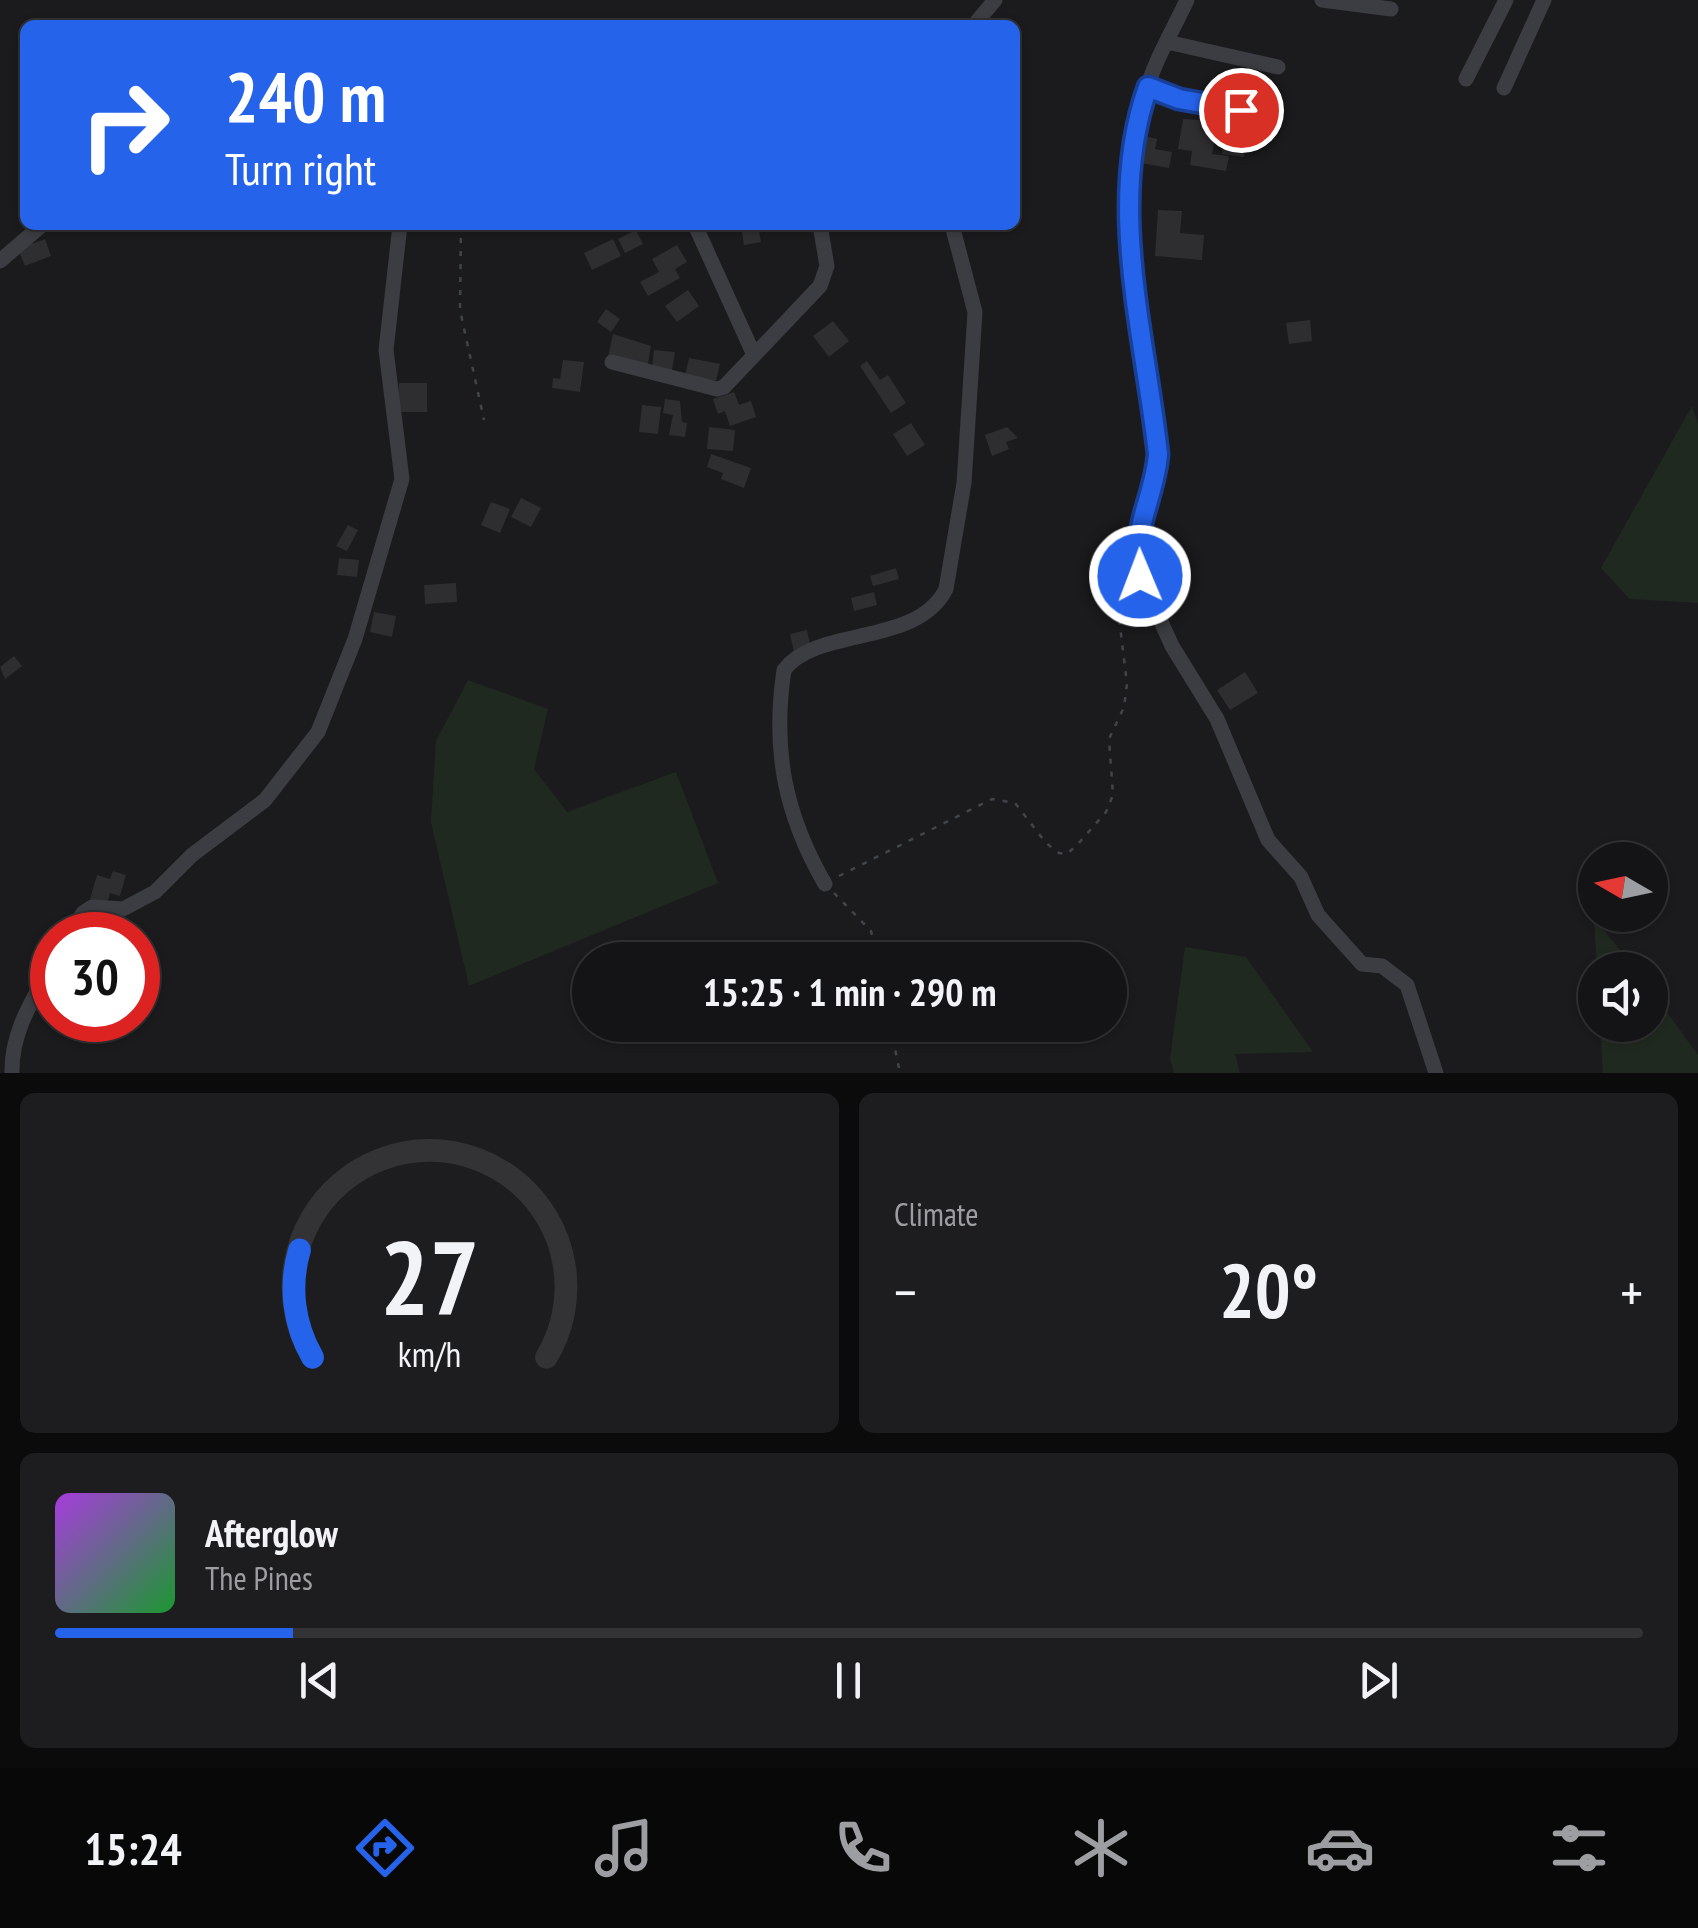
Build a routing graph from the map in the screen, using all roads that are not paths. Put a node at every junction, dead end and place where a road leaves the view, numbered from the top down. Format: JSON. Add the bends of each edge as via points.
{"nodes":[{"id":1,"x":995,"y":0,"type":"edge"},
{"id":2,"x":1187,"y":0,"type":"edge"},
{"id":3,"x":1322,"y":0,"type":"edge"},
{"id":4,"x":1506,"y":0,"type":"edge"},
{"id":5,"x":1544,"y":0,"type":"edge"},
{"id":6,"x":1391,"y":9,"type":"dead end"},
{"id":7,"x":978,"y":20,"type":"edge"},
{"id":8,"x":1167,"y":42,"type":"junction"},
{"id":9,"x":1278,"y":66,"type":"dead end"},
{"id":10,"x":1466,"y":79,"type":"dead end"},
{"id":11,"x":1148,"y":87,"type":"junction"},
{"id":12,"x":1504,"y":88,"type":"dead end"},
{"id":13,"x":1272,"y":116,"type":"dead end"},
{"id":14,"x":36,"y":230,"type":"edge"},
{"id":15,"x":399,"y":230,"type":"edge"},
{"id":16,"x":697,"y":230,"type":"edge"},
{"id":17,"x":821,"y":230,"type":"edge"},
{"id":18,"x":953,"y":230,"type":"edge"},
{"id":19,"x":0,"y":261,"type":"edge"},
{"id":20,"x":754,"y":355,"type":"junction"},
{"id":21,"x":612,"y":362,"type":"dead end"},
{"id":22,"x":826,"y":884,"type":"road end"},
{"id":23,"x":85,"y":912,"type":"edge"},
{"id":24,"x":30,"y":1005,"type":"edge"},
{"id":25,"x":12,"y":1073,"type":"edge"},
{"id":26,"x":1436,"y":1073,"type":"edge"}],
"edges":[{"from":1,"to":7,"type":"street"},
{"from":2,"to":8,"type":"street"},
{"from":3,"to":6,"type":"street"},
{"from":4,"to":10,"type":"street"},
{"from":5,"to":12,"type":"street"},
{"from":8,"to":9,"type":"street"},
{"from":8,"to":11,"type":"street"},
{"from":11,"to":13,"type":"street"},
{"from":11,"to":26,"type":"street","via":[[1132,153],[1129,222],[1158,454],[1138,531],[1140,576],[1172,646],[1217,719],[1268,840],[1362,964],[1382,966],[1408,986]]},
{"from":14,"to":19,"type":"street"},
{"from":15,"to":23,"type":"street","via":[[386,350],[402,478],[355,639],[318,732],[265,800],[155,892],[123,908]]},
{"from":16,"to":20,"type":"street"},
{"from":17,"to":20,"type":"street","via":[[827,266],[820,286]]},
{"from":18,"to":22,"type":"street","via":[[975,312],[964,483],[946,589],[916,617],[817,650],[784,670],[785,796]]},
{"from":20,"to":21,"type":"street","via":[[717,389]]},
{"from":24,"to":25,"type":"street","via":[[14,1042]]}]}
